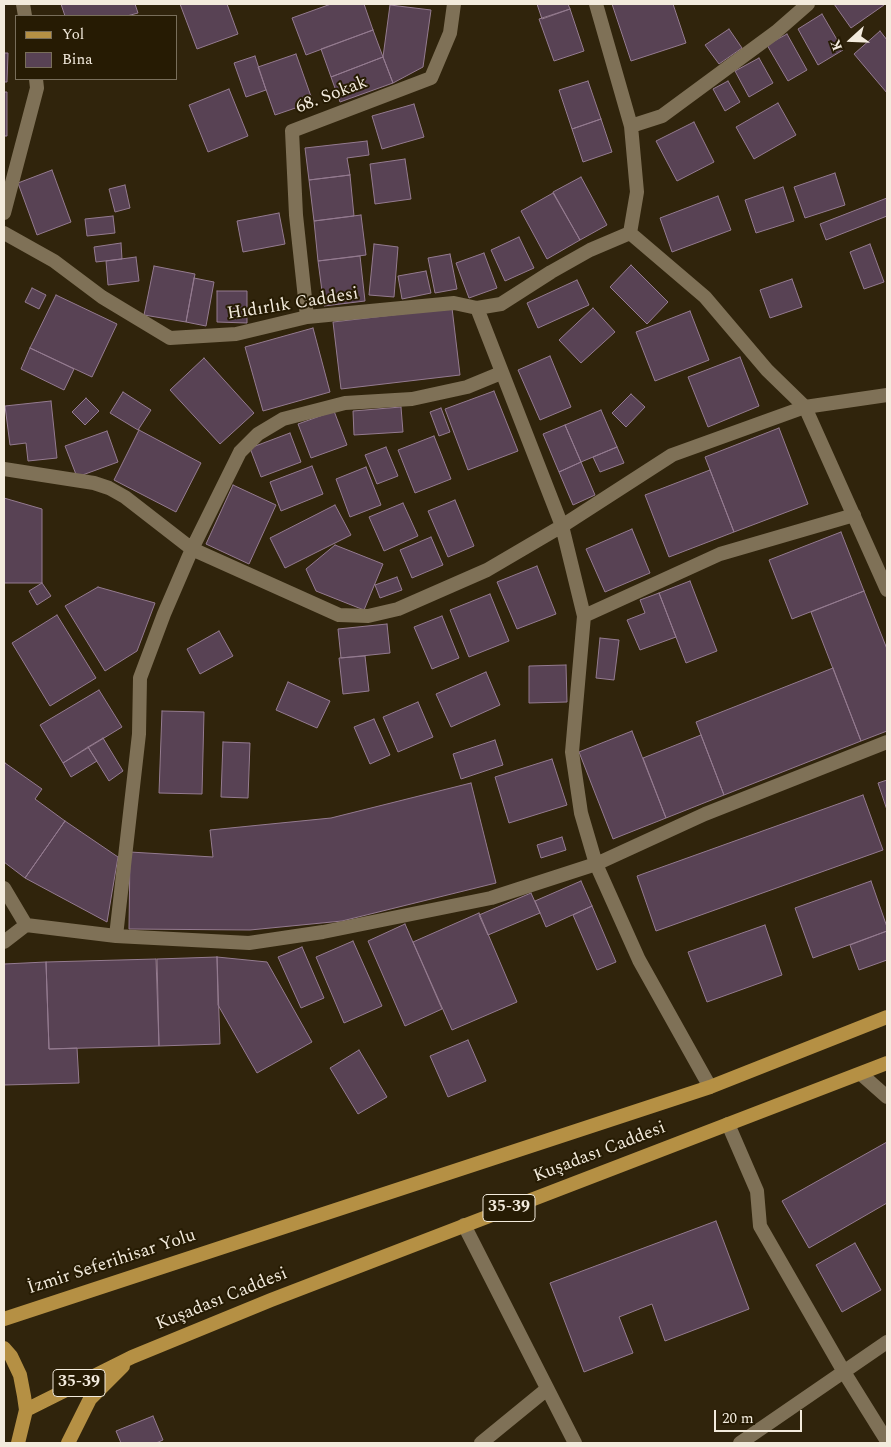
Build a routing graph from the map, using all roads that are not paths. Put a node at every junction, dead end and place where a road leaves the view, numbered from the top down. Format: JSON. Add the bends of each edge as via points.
{"nodes":[{"id":1,"x":454,"y":4,"type":"edge"},
{"id":2,"x":596,"y":4,"type":"edge"},
{"id":3,"x":808,"y":4,"type":"edge"},
{"id":4,"x":36,"y":80,"type":"edge"},
{"id":5,"x":631,"y":126,"type":"junction"},
{"id":6,"x":4,"y":213,"type":"edge"},
{"id":7,"x":4,"y":233,"type":"edge"},
{"id":8,"x":630,"y":233,"type":"junction"},
{"id":9,"x":476,"y":308,"type":"junction"},
{"id":10,"x":307,"y":318,"type":"junction"},
{"id":11,"x":501,"y":372,"type":"junction"},
{"id":12,"x":887,"y":395,"type":"edge"},
{"id":13,"x":805,"y":407,"type":"junction"},
{"id":14,"x":4,"y":469,"type":"edge"},
{"id":15,"x":854,"y":515,"type":"junction"},
{"id":16,"x":562,"y":526,"type":"junction"},
{"id":17,"x":192,"y":549,"type":"junction"},
{"id":18,"x":887,"y":590,"type":"edge"},
{"id":19,"x":584,"y":616,"type":"junction"},
{"id":20,"x":887,"y":742,"type":"edge"},
{"id":21,"x":596,"y":864,"type":"junction"},
{"id":22,"x":4,"y":888,"type":"edge"},
{"id":23,"x":26,"y":925,"type":"junction"},
{"id":24,"x":116,"y":936,"type":"junction"},
{"id":25,"x":4,"y":942,"type":"edge"},
{"id":26,"x":887,"y":1017,"type":"edge"},
{"id":27,"x":887,"y":1063,"type":"edge"},
{"id":28,"x":861,"y":1074,"type":"junction"},
{"id":29,"x":710,"y":1087,"type":"junction"},
{"id":30,"x":887,"y":1097,"type":"edge"},
{"id":31,"x":728,"y":1124,"type":"junction"},
{"id":32,"x":464,"y":1225,"type":"junction"},
{"id":33,"x":233,"y":1243,"type":"joint"},
{"id":34,"x":4,"y":1319,"type":"edge"},
{"id":35,"x":887,"y":1342,"type":"edge"},
{"id":36,"x":4,"y":1348,"type":"edge"},
{"id":37,"x":132,"y":1357,"type":"junction"},
{"id":38,"x":844,"y":1372,"type":"junction"},
{"id":39,"x":547,"y":1389,"type":"junction"},
{"id":40,"x":26,"y":1410,"type":"junction"},
{"id":41,"x":887,"y":1441,"type":"edge"},
{"id":42,"x":18,"y":1443,"type":"edge"},
{"id":43,"x":68,"y":1443,"type":"edge"},
{"id":44,"x":481,"y":1443,"type":"edge"},
{"id":45,"x":575,"y":1443,"type":"edge"},
{"id":46,"x":740,"y":1443,"type":"edge"}],
"edges":[{"from":1,"to":10,"type":"street","name":"68. Sokak","via":[[450,33],[431,78],[292,131],[296,215]]},
{"from":2,"to":5,"type":"street"},
{"from":3,"to":5,"type":"street","via":[[776,32],[662,116]]},
{"from":4,"to":6,"type":"street","via":[[37,88]]},
{"from":5,"to":8,"type":"street","via":[[637,192]]},
{"from":7,"to":10,"type":"street","name":"Hıdırlık Caddesi","via":[[54,261],[102,297],[170,338],[236,334]]},
{"from":8,"to":9,"type":"street","name":"Hıdırlık Caddesi","via":[[590,250],[501,304]]},
{"from":8,"to":13,"type":"street","via":[[705,297]]},
{"from":9,"to":10,"type":"street","name":"Hıdırlık Caddesi","via":[[454,304]]},
{"from":9,"to":11,"type":"street"},
{"from":11,"to":16,"type":"street"},
{"from":11,"to":17,"type":"street","via":[[467,387],[412,398],[345,403],[283,419],[258,434],[240,452]]},
{"from":12,"to":13,"type":"street"},
{"from":13,"to":15,"type":"street"},
{"from":13,"to":16,"type":"street","via":[[672,455]]},
{"from":14,"to":17,"type":"street","via":[[109,488]]},
{"from":15,"to":18,"type":"street"},
{"from":15,"to":19,"type":"street","via":[[720,554]]},
{"from":16,"to":17,"type":"street","via":[[487,570],[398,609],[368,616],[338,615]]},
{"from":16,"to":19,"type":"street"},
{"from":17,"to":24,"type":"street","via":[[140,678],[139,734]]},
{"from":19,"to":21,"type":"street","via":[[572,752],[581,813]]},
{"from":20,"to":21,"type":"street","via":[[705,814]]},
{"from":21,"to":24,"type":"street","via":[[491,898],[314,934],[249,943]]},
{"from":21,"to":29,"type":"street","via":[[639,960]]},
{"from":22,"to":23,"type":"street"},
{"from":23,"to":24,"type":"street"},
{"from":23,"to":25,"type":"street"},
{"from":26,"to":29,"type":"main road","name":"Kuşadası Caddesi"},
{"from":27,"to":28,"type":"main road","name":"Kuşadası Caddesi","number":"35-39"},
{"from":28,"to":30,"type":"street"},
{"from":28,"to":31,"type":"main road","name":"Kuşadası Caddesi","number":"35-39"},
{"from":29,"to":33,"type":"main road","name":"Kuşadası Caddesi"},
{"from":31,"to":32,"type":"main road","name":"Kuşadası Caddesi","number":"35-39"},
{"from":31,"to":38,"type":"street","via":[[757,1191],[760,1226]]},
{"from":32,"to":37,"type":"main road","name":"Kuşadası Caddesi","number":"35-39"},
{"from":32,"to":39,"type":"street"},
{"from":33,"to":34,"type":"main road","name":"İzmir Seferihisar Yolu"},
{"from":35,"to":38,"type":"street"},
{"from":36,"to":40,"type":"main road","via":[[20,1375]]},
{"from":37,"to":40,"type":"main road","number":"35-39"},
{"from":37,"to":43,"type":"main road","via":[[90,1399]]},
{"from":38,"to":41,"type":"street"},
{"from":38,"to":46,"type":"street"},
{"from":39,"to":44,"type":"street"},
{"from":39,"to":45,"type":"street"},
{"from":40,"to":42,"type":"main road"}]}
